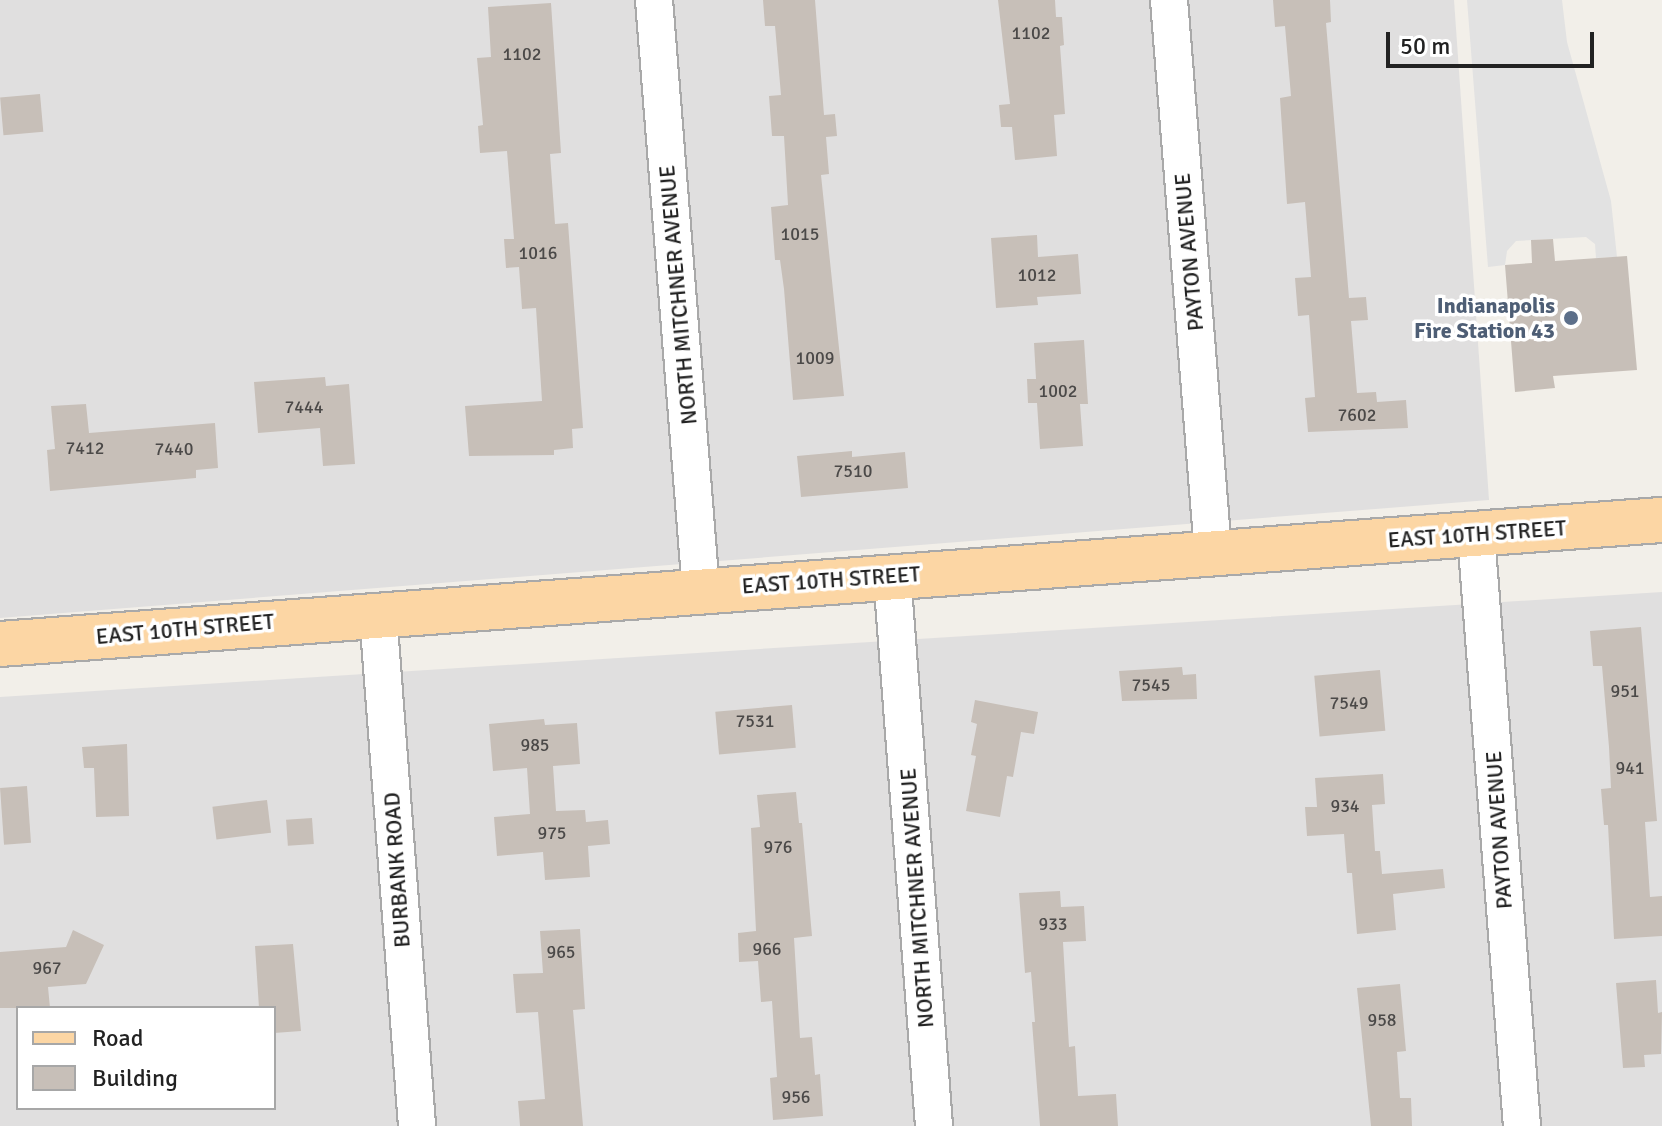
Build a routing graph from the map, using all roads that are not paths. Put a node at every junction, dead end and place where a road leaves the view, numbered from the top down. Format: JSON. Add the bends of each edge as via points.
{"nodes":[{"id":1,"x":654,"y":0,"type":"edge"},
{"id":2,"x":1169,"y":0,"type":"edge"},
{"id":3,"x":1662,"y":520,"type":"edge"},
{"id":4,"x":1476,"y":535,"type":"junction"},
{"id":5,"x":1213,"y":552,"type":"junction"},
{"id":6,"x":892,"y":575,"type":"junction"},
{"id":7,"x":701,"y":590,"type":"junction"},
{"id":8,"x":378,"y":614,"type":"junction"},
{"id":9,"x":0,"y":644,"type":"edge"},
{"id":10,"x":417,"y":1126,"type":"edge"},
{"id":11,"x":934,"y":1126,"type":"edge"},
{"id":12,"x":1522,"y":1126,"type":"edge"}],
"edges":[{"from":1,"to":7,"type":"street","name":"NORTH MITCHNER AVENUE"},
{"from":2,"to":5,"type":"street","name":"PAYTON AVENUE"},
{"from":3,"to":4,"type":"main road","name":"EAST 10TH STREET"},
{"from":4,"to":5,"type":"main road","name":"EAST 10TH STREET"},
{"from":4,"to":12,"type":"street","name":"PAYTON AVENUE"},
{"from":5,"to":6,"type":"main road","name":"EAST 10TH STREET"},
{"from":6,"to":7,"type":"main road","name":"EAST 10TH STREET"},
{"from":6,"to":11,"type":"street","name":"NORTH MITCHNER AVENUE"},
{"from":7,"to":8,"type":"main road","name":"EAST 10TH STREET"},
{"from":8,"to":9,"type":"main road","name":"EAST 10TH STREET"},
{"from":8,"to":10,"type":"street","name":"BURBANK ROAD"}]}
